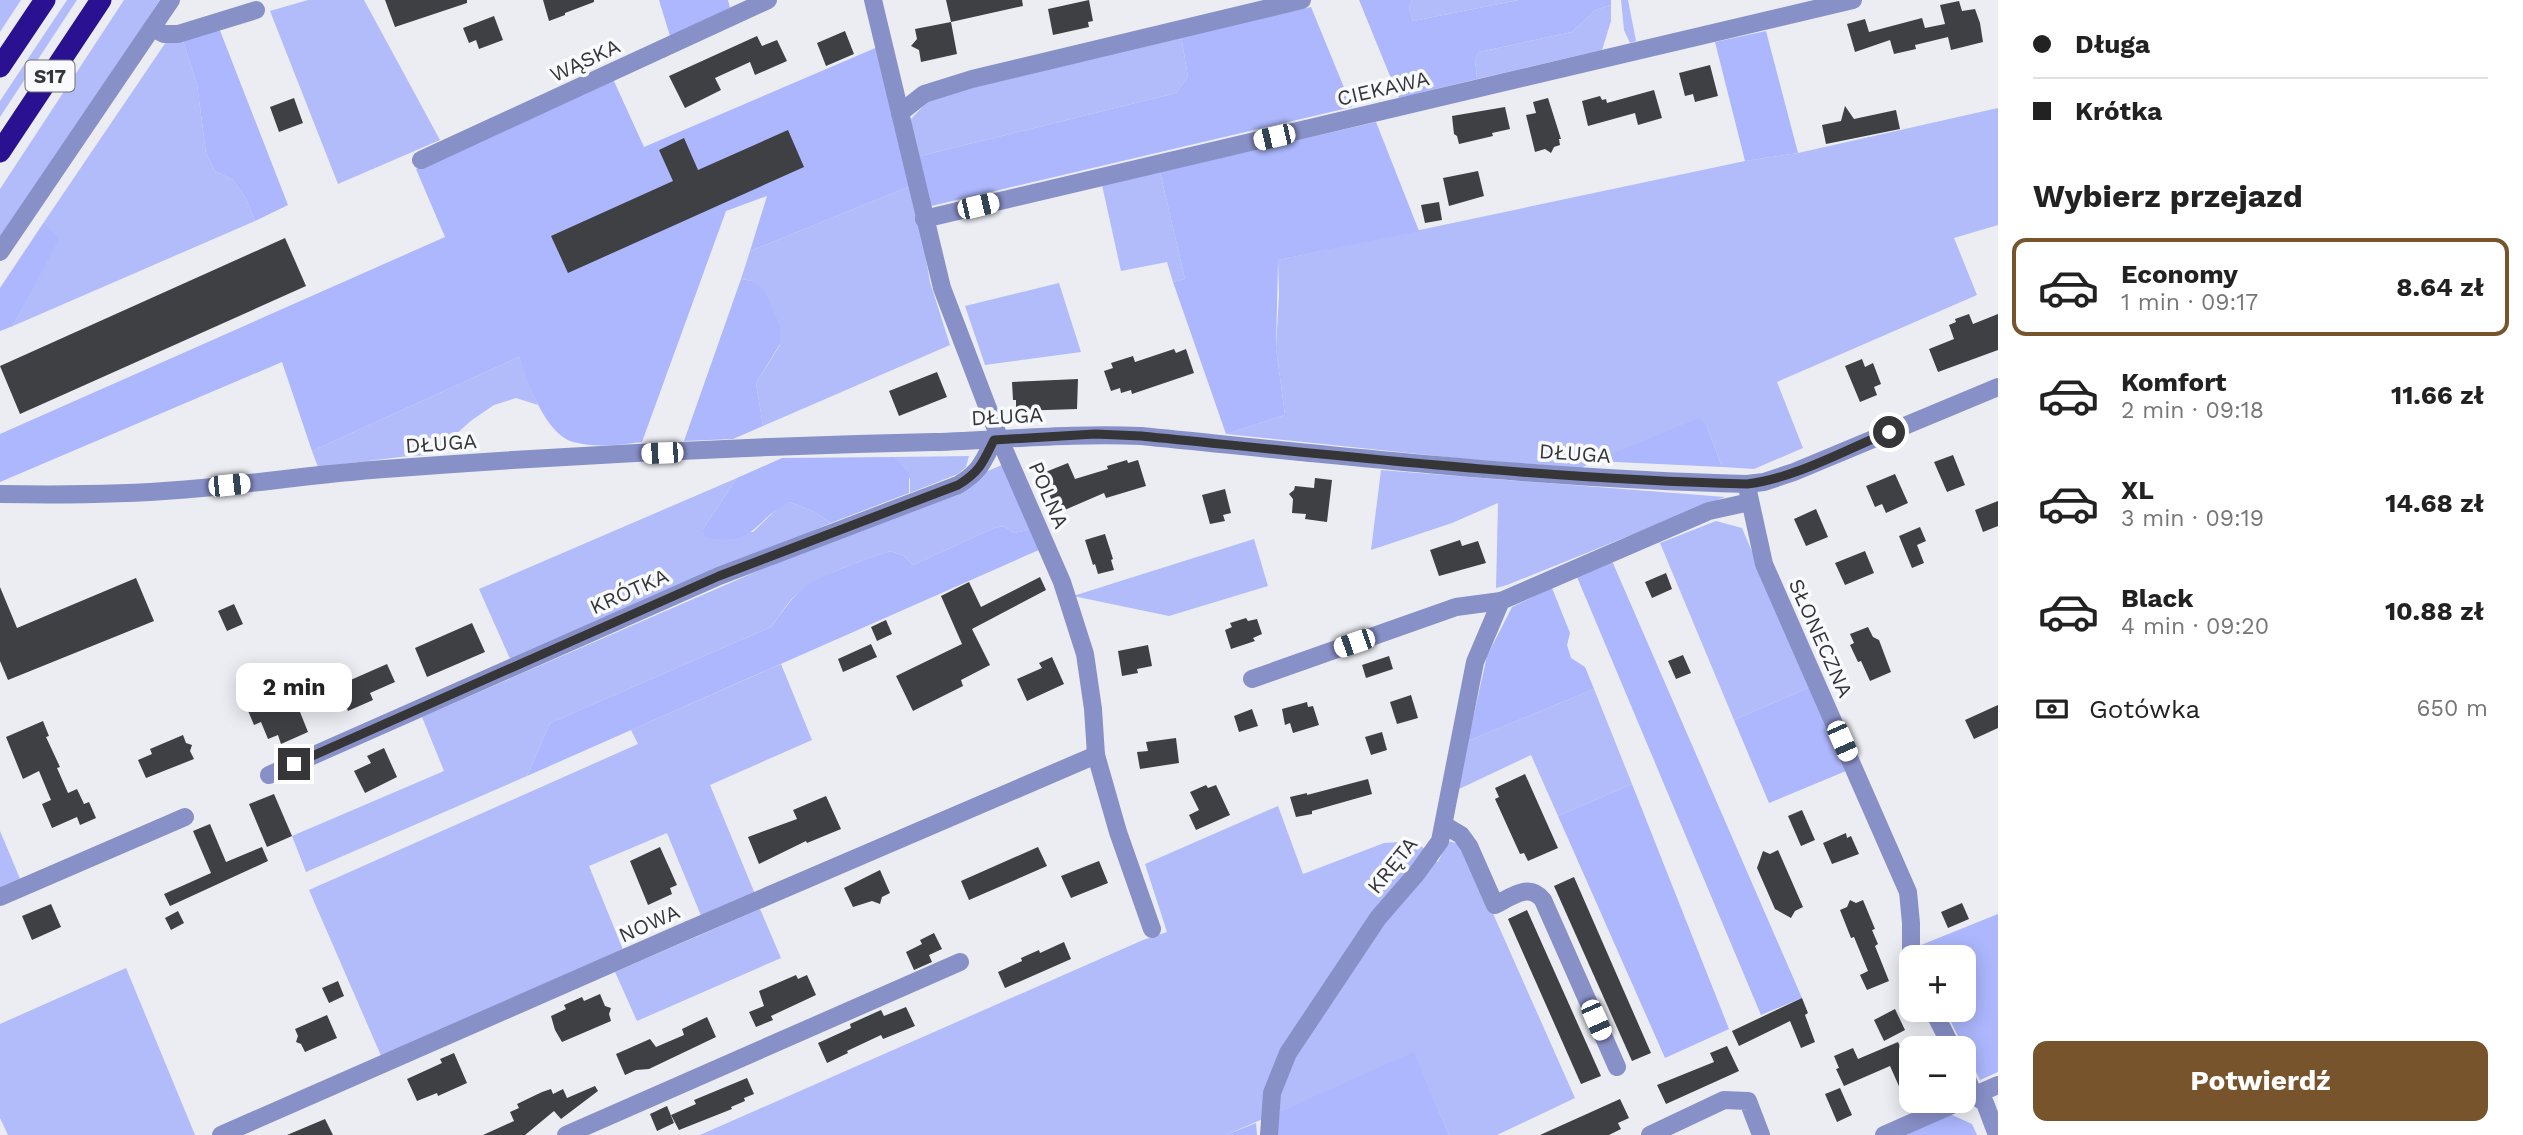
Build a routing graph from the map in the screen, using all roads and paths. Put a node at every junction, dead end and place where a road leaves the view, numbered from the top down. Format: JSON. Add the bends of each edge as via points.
{"nodes":[{"id":1,"x":45,"y":0,"type":"edge"},
{"id":2,"x":101,"y":0,"type":"edge"},
{"id":3,"x":171,"y":0,"type":"edge"},
{"id":4,"x":768,"y":0,"type":"edge"},
{"id":5,"x":873,"y":0,"type":"edge"},
{"id":6,"x":1303,"y":0,"type":"edge"},
{"id":7,"x":1853,"y":0,"type":"edge"},
{"id":8,"x":256,"y":10,"type":"dead end"},
{"id":9,"x":152,"y":28,"type":"junction"},
{"id":10,"x":0,"y":68,"type":"edge"},
{"id":11,"x":900,"y":113,"type":"junction"},
{"id":12,"x":0,"y":152,"type":"edge"},
{"id":13,"x":421,"y":160,"type":"dead end"},
{"id":14,"x":924,"y":219,"type":"junction"},
{"id":15,"x":0,"y":252,"type":"edge"},
{"id":16,"x":1998,"y":387,"type":"edge"},
{"id":17,"x":997,"y":440,"type":"junction"},
{"id":18,"x":1749,"y":493,"type":"junction"},
{"id":19,"x":0,"y":494,"type":"edge"},
{"id":20,"x":1501,"y":601,"type":"junction"},
{"id":21,"x":1252,"y":679,"type":"dead end"},
{"id":22,"x":1096,"y":755,"type":"junction"},
{"id":23,"x":269,"y":775,"type":"dead end"},
{"id":24,"x":185,"y":817,"type":"dead end"},
{"id":25,"x":1444,"y":825,"type":"junction"},
{"id":26,"x":0,"y":897,"type":"edge"},
{"id":27,"x":1152,"y":929,"type":"dead end"},
{"id":28,"x":1910,"y":945,"type":"edge"},
{"id":29,"x":960,"y":962,"type":"dead end"},
{"id":30,"x":1617,"y":1067,"type":"dead end"},
{"id":31,"x":1998,"y":1085,"type":"edge"},
{"id":32,"x":1976,"y":1094,"type":"edge"},
{"id":33,"x":1976,"y":1101,"type":"edge"},
{"id":34,"x":1933,"y":1113,"type":"edge"},
{"id":35,"x":221,"y":1135,"type":"edge"},
{"id":36,"x":566,"y":1135,"type":"edge"},
{"id":37,"x":1269,"y":1135,"type":"edge"},
{"id":38,"x":1650,"y":1135,"type":"edge"},
{"id":39,"x":1761,"y":1135,"type":"edge"},
{"id":40,"x":1884,"y":1135,"type":"edge"},
{"id":41,"x":1997,"y":1135,"type":"edge"}],
"edges":[{"from":1,"to":10,"type":"highway","number":"S17"},
{"from":2,"to":12,"type":"highway","number":"S17"},
{"from":3,"to":9,"type":"street"},
{"from":4,"to":13,"type":"street","name":"WĄSKA"},
{"from":5,"to":11,"type":"street","name":"POLNA"},
{"from":6,"to":11,"type":"street","via":[[972,79],[924,94]]},
{"from":7,"to":14,"type":"street","name":"CIEKAWA"},
{"from":8,"to":9,"type":"street","via":[[178,34]]},
{"from":9,"to":15,"type":"street"},
{"from":11,"to":14,"type":"street","name":"POLNA"},
{"from":14,"to":17,"type":"street","name":"POLNA","via":[[942,288]]},
{"from":16,"to":18,"type":"street","name":"DŁUGA","via":[[1764,482]]},
{"from":17,"to":18,"type":"street","name":"DŁUGA","via":[[1141,436]]},
{"from":17,"to":19,"type":"street","name":"DŁUGA","via":[[584,456],[100,495]]},
{"from":17,"to":22,"type":"street","name":"POLNA","via":[[1062,582],[1085,654]]},
{"from":17,"to":23,"type":"street","name":"KRÓTKA","via":[[981,467],[958,485],[719,576]]},
{"from":18,"to":20,"type":"street"},
{"from":18,"to":28,"type":"street","name":"SŁONECZNA","via":[[1764,564],[1908,892]]},
{"from":20,"to":21,"type":"street","via":[[1456,607]]},
{"from":20,"to":25,"type":"street","name":"KRĘTA","via":[[1475,662]]},
{"from":22,"to":27,"type":"street","name":"POLNA"},
{"from":22,"to":35,"type":"street","name":"NOWA"},
{"from":24,"to":26,"type":"street"},
{"from":25,"to":30,"type":"street","via":[[1469,846],[1495,905],[1529,891],[1543,900]]},
{"from":25,"to":37,"type":"street","name":"KRĘTA","via":[[1440,841],[1378,918],[1288,1053],[1272,1093]]},
{"from":29,"to":36,"type":"street"},
{"from":31,"to":32,"type":"street"},
{"from":33,"to":41,"type":"street","via":[[1985,1103]]},
{"from":34,"to":40,"type":"street"},
{"from":38,"to":39,"type":"street","via":[[1724,1100],[1748,1101]]}]}
